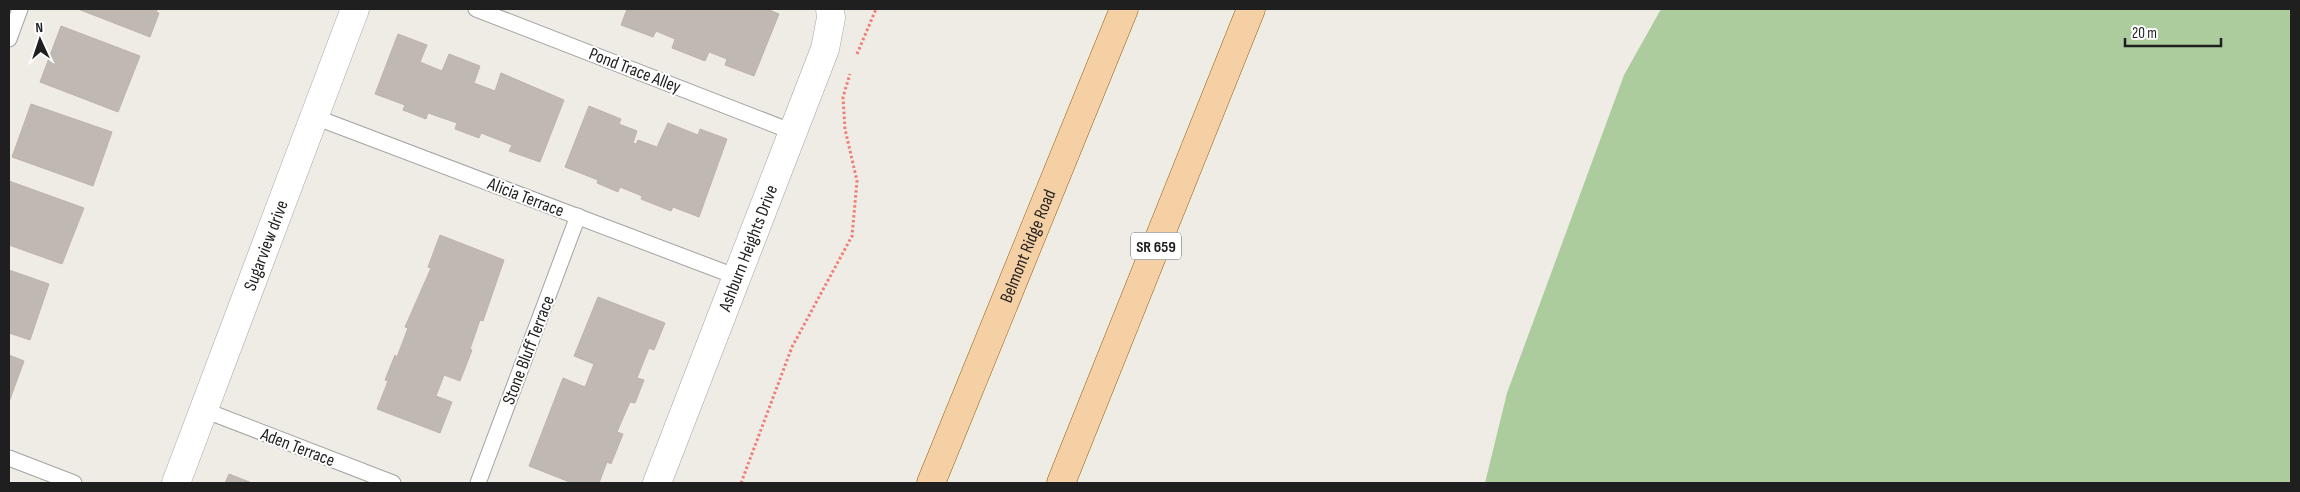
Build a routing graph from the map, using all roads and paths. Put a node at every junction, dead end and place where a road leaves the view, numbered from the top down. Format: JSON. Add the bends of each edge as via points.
{"nodes":[{"id":1,"x":20,"y":9,"type":"edge"},
{"id":2,"x":476,"y":9,"type":"edge"},
{"id":3,"x":830,"y":9,"type":"edge"},
{"id":4,"x":876,"y":9,"type":"edge"},
{"id":5,"x":1124,"y":9,"type":"edge"},
{"id":6,"x":1251,"y":9,"type":"edge"},
{"id":7,"x":352,"y":10,"type":"edge"},
{"id":8,"x":9,"y":40,"type":"edge"},
{"id":9,"x":855,"y":60,"type":"dead end"},
{"id":10,"x":853,"y":65,"type":"dead end"},
{"id":11,"x":315,"y":116,"type":"junction"},
{"id":12,"x":793,"y":132,"type":"junction"},
{"id":13,"x":578,"y":216,"type":"junction"},
{"id":14,"x":737,"y":277,"type":"junction"},
{"id":15,"x":204,"y":410,"type":"junction"},
{"id":16,"x":9,"y":458,"type":"edge"},
{"id":17,"x":74,"y":483,"type":"edge"},
{"id":18,"x":176,"y":483,"type":"edge"},
{"id":19,"x":393,"y":483,"type":"edge"},
{"id":20,"x":478,"y":483,"type":"edge"},
{"id":21,"x":657,"y":483,"type":"edge"},
{"id":22,"x":741,"y":483,"type":"edge"},
{"id":23,"x":931,"y":483,"type":"edge"},
{"id":24,"x":1061,"y":483,"type":"edge"}],
"edges":[{"from":1,"to":8,"type":"lane"},
{"from":2,"to":12,"type":"lane","name":"Pond Trace Alley"},
{"from":3,"to":12,"type":"street","name":"Ashburn Heights Drive","via":[[825,49]]},
{"from":4,"to":9,"type":"path"},
{"from":5,"to":23,"type":"main road","name":"Belmont Ridge Road"},
{"from":6,"to":24,"type":"main road","number":"SR 659"},
{"from":7,"to":11,"type":"street","name":"Sugarview drive"},
{"from":10,"to":22,"type":"path","via":[[843,97],[857,181],[852,236],[792,347]]},
{"from":11,"to":13,"type":"lane","name":"Alicia Terrace"},
{"from":11,"to":15,"type":"street","name":"Sugarview drive"},
{"from":12,"to":14,"type":"street","name":"Ashburn Heights Drive"},
{"from":13,"to":14,"type":"lane","name":"Alicia Terrace"},
{"from":13,"to":20,"type":"lane","name":"Stone Bluff Terrace"},
{"from":14,"to":21,"type":"street","name":"Ashburn Heights Drive"},
{"from":15,"to":18,"type":"street","name":"Sugarview drive"},
{"from":15,"to":19,"type":"lane","name":"Aden Terrace"},
{"from":16,"to":17,"type":"lane"}]}
